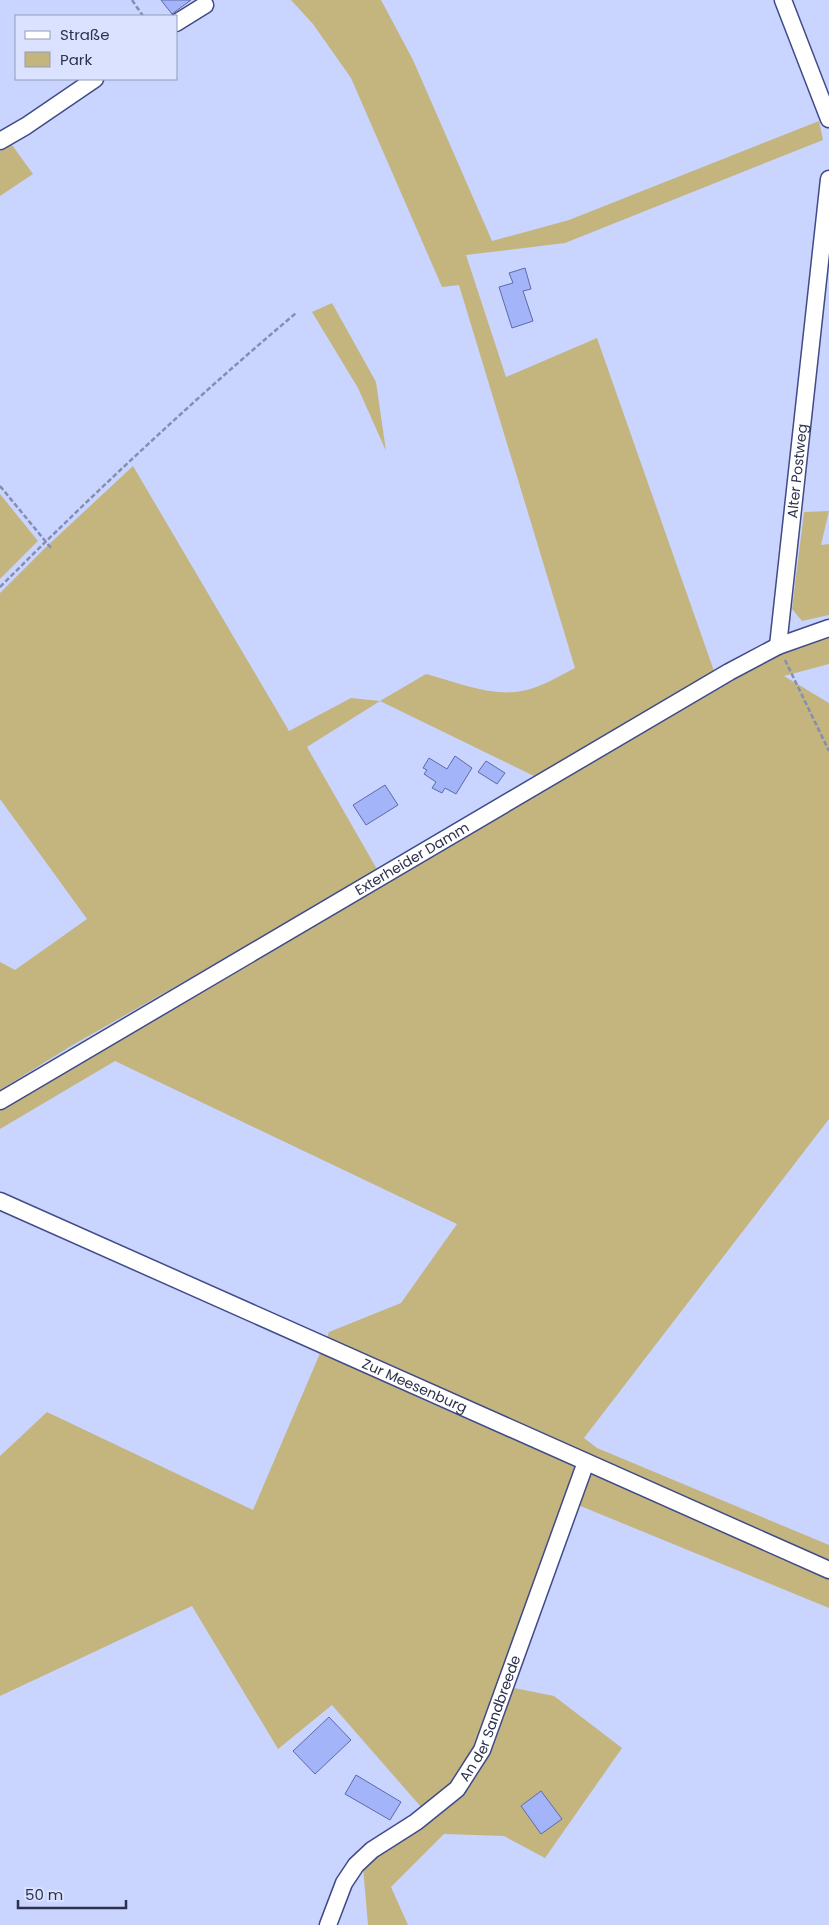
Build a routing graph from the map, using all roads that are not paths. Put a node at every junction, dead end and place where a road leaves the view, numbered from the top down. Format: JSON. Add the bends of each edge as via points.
{"nodes":[{"id":1,"x":783,"y":0,"type":"edge"},
{"id":2,"x":204,"y":4,"type":"dead end"},
{"id":3,"x":178,"y":22,"type":"edge"},
{"id":4,"x":94,"y":80,"type":"edge"},
{"id":5,"x":829,"y":119,"type":"edge"},
{"id":6,"x":0,"y":141,"type":"edge"},
{"id":7,"x":829,"y":179,"type":"edge"},
{"id":8,"x":829,"y":628,"type":"edge"},
{"id":9,"x":778,"y":646,"type":"junction"},
{"id":10,"x":0,"y":1101,"type":"edge"},
{"id":11,"x":0,"y":1201,"type":"edge"},
{"id":12,"x":586,"y":1462,"type":"junction"},
{"id":13,"x":829,"y":1570,"type":"edge"},
{"id":14,"x":328,"y":1925,"type":"edge"}],
"edges":[{"from":1,"to":5,"type":"street"},
{"from":2,"to":3,"type":"street"},
{"from":4,"to":6,"type":"street"},
{"from":7,"to":9,"type":"street","name":"Alter Postweg"},
{"from":8,"to":9,"type":"street","name":"Exterheider Damm"},
{"from":9,"to":10,"type":"street","name":"Exterheider Damm"},
{"from":11,"to":12,"type":"street","name":"Zur Meesenburg"},
{"from":12,"to":13,"type":"street","name":"Zur Meesenburg"},
{"from":12,"to":14,"type":"street","name":"An der Sandbreede","via":[[482,1750],[457,1789],[356,1865],[344,1883]]}]}
